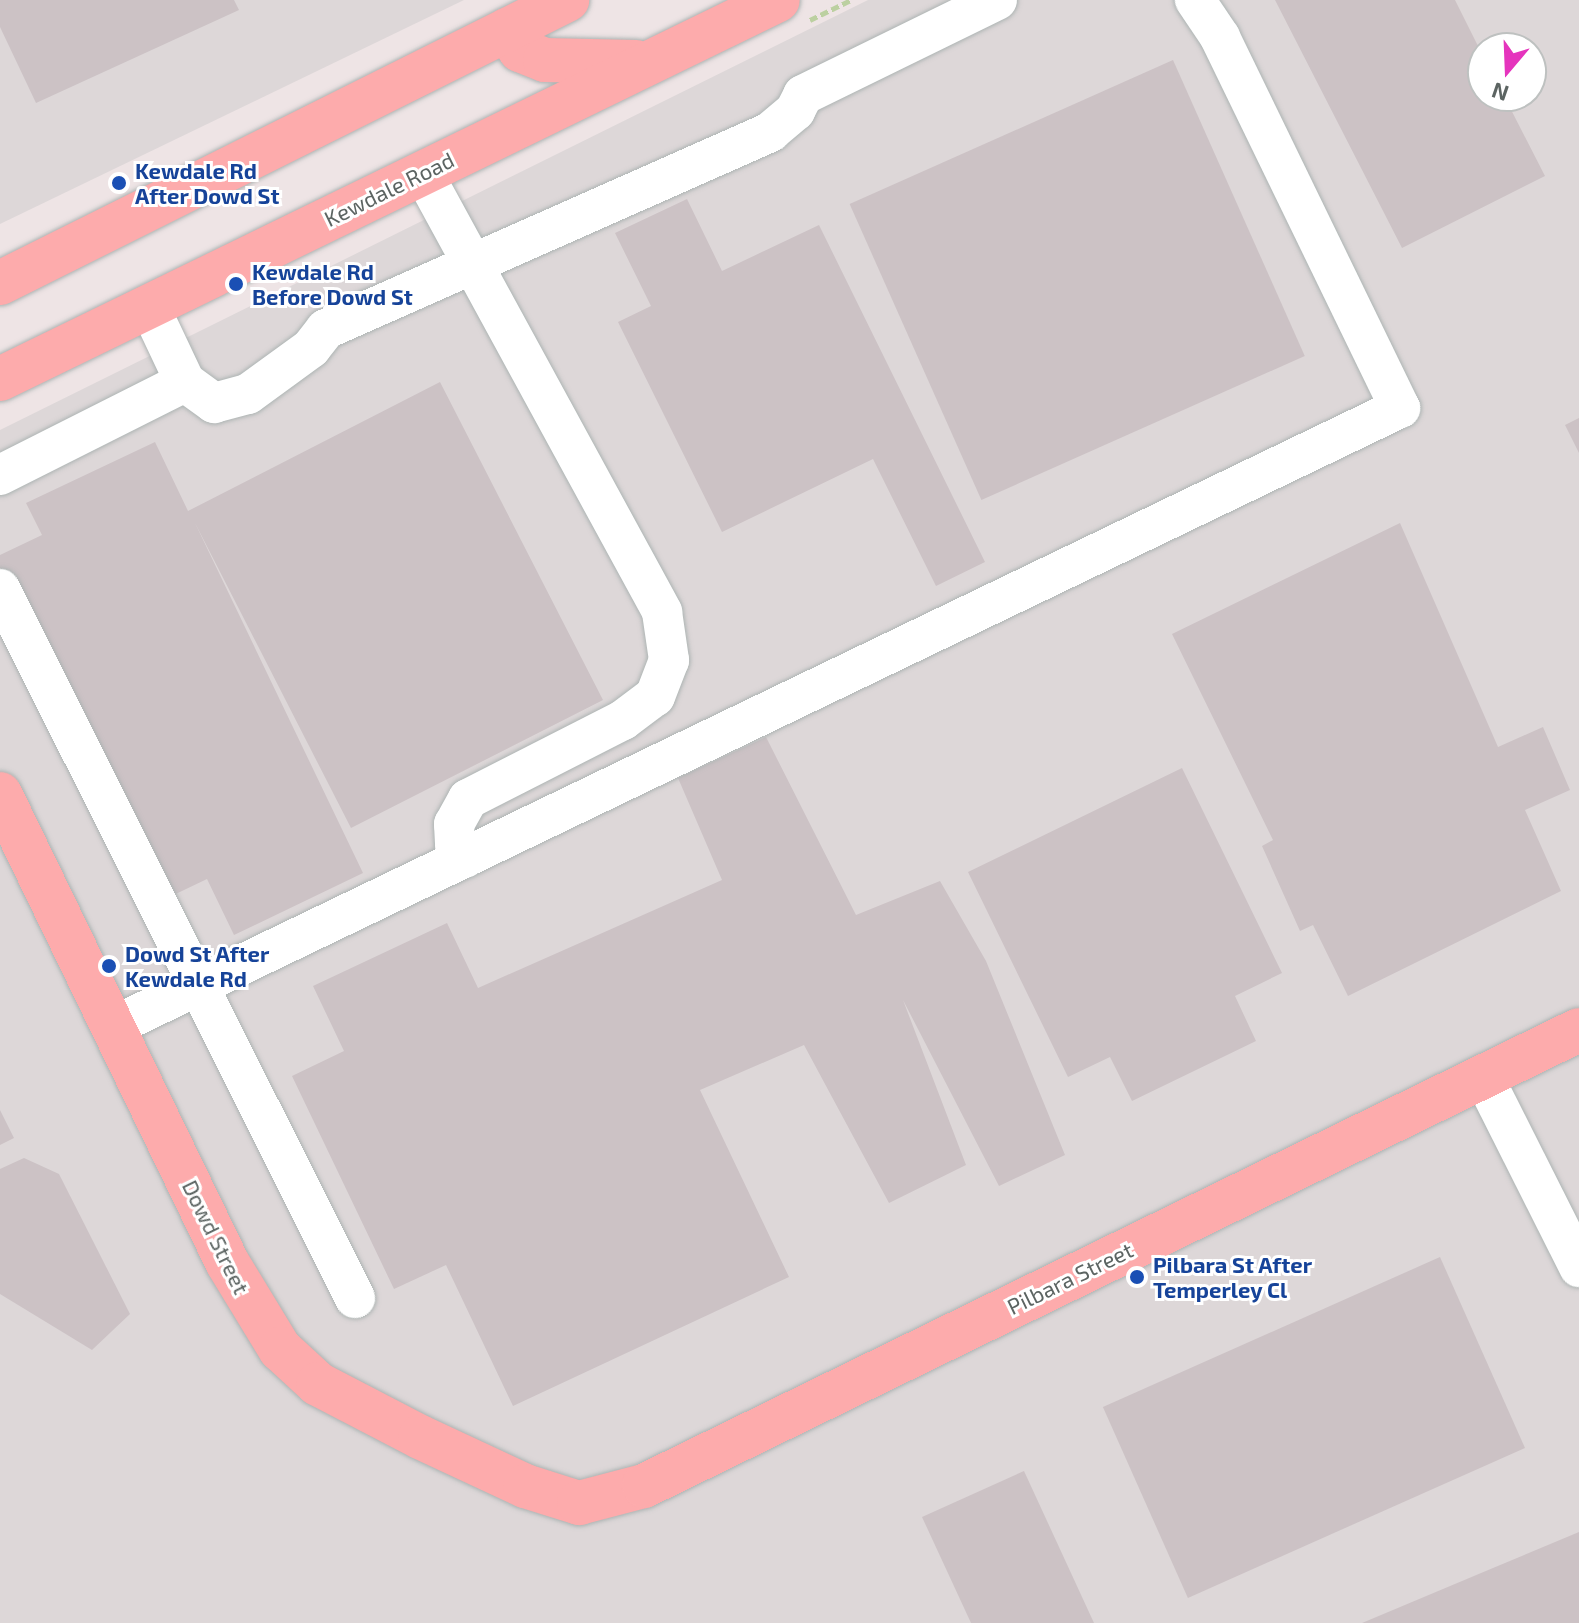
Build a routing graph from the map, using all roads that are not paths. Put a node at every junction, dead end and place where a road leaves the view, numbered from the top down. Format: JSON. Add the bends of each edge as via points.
{"nodes":[{"id":1,"x":567,"y":0,"type":"edge"},
{"id":2,"x":778,"y":0,"type":"edge"},
{"id":3,"x":997,"y":0,"type":"edge"},
{"id":4,"x":1195,"y":0,"type":"edge"},
{"id":5,"x":507,"y":30,"type":"junction"},
{"id":6,"x":651,"y":62,"type":"junction"},
{"id":7,"x":423,"y":173,"type":"junction"},
{"id":8,"x":474,"y":266,"type":"junction"},
{"id":9,"x":0,"y":283,"type":"edge"},
{"id":10,"x":149,"y":306,"type":"junction"},
{"id":11,"x":0,"y":379,"type":"edge"},
{"id":12,"x":185,"y":382,"type":"junction"},
{"id":13,"x":0,"y":475,"type":"edge"},
{"id":14,"x":0,"y":589,"type":"edge"},
{"id":15,"x":0,"y":794,"type":"edge"},
{"id":16,"x":465,"y":858,"type":"junction"},
{"id":17,"x":201,"y":986,"type":"junction"},
{"id":18,"x":114,"y":1026,"type":"junction"},
{"id":19,"x":1579,"y":1030,"type":"edge"},
{"id":20,"x":1483,"y":1076,"type":"junction"},
{"id":21,"x":1579,"y":1267,"type":"edge"},
{"id":22,"x":355,"y":1298,"type":"dead end"},
{"id":23,"x":603,"y":1500,"type":"joint"}],
"edges":[{"from":1,"to":5,"type":"main road"},
{"from":2,"to":6,"type":"main road","name":"Kewdale Road"},
{"from":3,"to":8,"type":"street","via":[[803,95],[795,111],[770,132]]},
{"from":4,"to":16,"type":"street","via":[[1220,37],[1400,408]]},
{"from":5,"to":6,"type":"main road","via":[[520,50],[545,60]]},
{"from":5,"to":9,"type":"main road"},
{"from":6,"to":7,"type":"main road","name":"Kewdale Road"},
{"from":7,"to":8,"type":"street"},
{"from":7,"to":10,"type":"main road","name":"Kewdale Road"},
{"from":8,"to":12,"type":"street","via":[[326,329],[311,348],[248,394],[214,403]]},
{"from":8,"to":16,"type":"street","via":[[662,612],[669,660],[655,696],[623,720],[468,799],[454,824],[455,844]]},
{"from":10,"to":11,"type":"main road","name":"Kewdale Road"},
{"from":10,"to":12,"type":"street"},
{"from":12,"to":13,"type":"street"},
{"from":14,"to":17,"type":"street","via":[[154,904]]},
{"from":15,"to":18,"type":"main road","name":"Dowd Street"},
{"from":16,"to":17,"type":"street"},
{"from":17,"to":18,"type":"street"},
{"from":17,"to":22,"type":"street"},
{"from":18,"to":23,"type":"main road","name":"Dowd Street","via":[[227,1262],[280,1349],[318,1384],[478,1465],[558,1499]]},
{"from":19,"to":20,"type":"main road","name":"Pilbara Street"},
{"from":20,"to":21,"type":"street"},
{"from":20,"to":23,"type":"main road","name":"Pilbara Street","via":[[658,1479]]}]}
